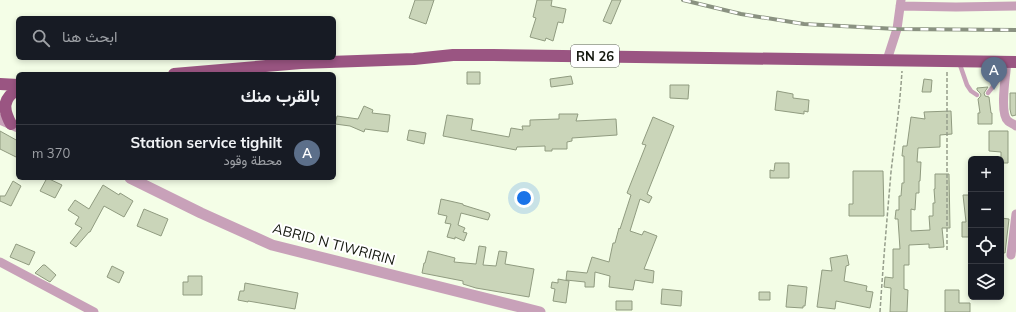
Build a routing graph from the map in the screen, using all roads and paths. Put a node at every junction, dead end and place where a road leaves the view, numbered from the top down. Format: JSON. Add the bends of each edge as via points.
{"nodes":[{"id":1,"x":900,"y":3,"type":"edge"},
{"id":2,"x":1014,"y":4,"type":"edge"},
{"id":3,"x":887,"y":60,"type":"junction"},
{"id":4,"x":902,"y":60,"type":"junction"},
{"id":5,"x":953,"y":60,"type":"junction"},
{"id":6,"x":1009,"y":62,"type":"edge"},
{"id":7,"x":197,"y":72,"type":"edge"},
{"id":8,"x":0,"y":84,"type":"edge"},
{"id":9,"x":16,"y":85,"type":"edge"},
{"id":10,"x":16,"y":90,"type":"edge"},
{"id":11,"x":988,"y":93,"type":"dead end"},
{"id":12,"x":977,"y":95,"type":"dead end"},
{"id":13,"x":2,"y":103,"type":"edge"},
{"id":14,"x":10,"y":124,"type":"edge"},
{"id":15,"x":1016,"y":126,"type":"edge"},
{"id":16,"x":134,"y":180,"type":"edge"},
{"id":17,"x":1016,"y":214,"type":"edge"},
{"id":18,"x":946,"y":250,"type":"dead end"},
{"id":19,"x":1011,"y":255,"type":"dead end"},
{"id":20,"x":0,"y":262,"type":"edge"},
{"id":21,"x":94,"y":312,"type":"edge"},
{"id":22,"x":540,"y":312,"type":"edge"},
{"id":23,"x":880,"y":312,"type":"edge"}],
"edges":[{"from":1,"to":2,"type":"street","via":[[956,7]]},
{"from":1,"to":3,"type":"street","via":[[897,29]]},
{"from":3,"to":4,"type":"main road","number":"RN 26"},
{"from":3,"to":7,"type":"main road","number":"RN 26","via":[[453,55],[301,63]]},
{"from":4,"to":5,"type":"main road","number":"RN 26"},
{"from":4,"to":23,"type":"path"},
{"from":5,"to":6,"type":"main road","number":"RN 26"},
{"from":5,"to":12,"type":"lane","via":[[970,91]]},
{"from":5,"to":18,"type":"path"},
{"from":6,"to":11,"type":"lane"},
{"from":6,"to":15,"type":"street","via":[[1004,115],[1008,122]]},
{"from":8,"to":9,"type":"main road"},
{"from":10,"to":13,"type":"main road"},
{"from":13,"to":14,"type":"main road"},
{"from":16,"to":22,"type":"street","name":"ABRID N TIWRIRIN","via":[[272,245]]},
{"from":17,"to":19,"type":"street"},
{"from":20,"to":21,"type":"street"}]}
